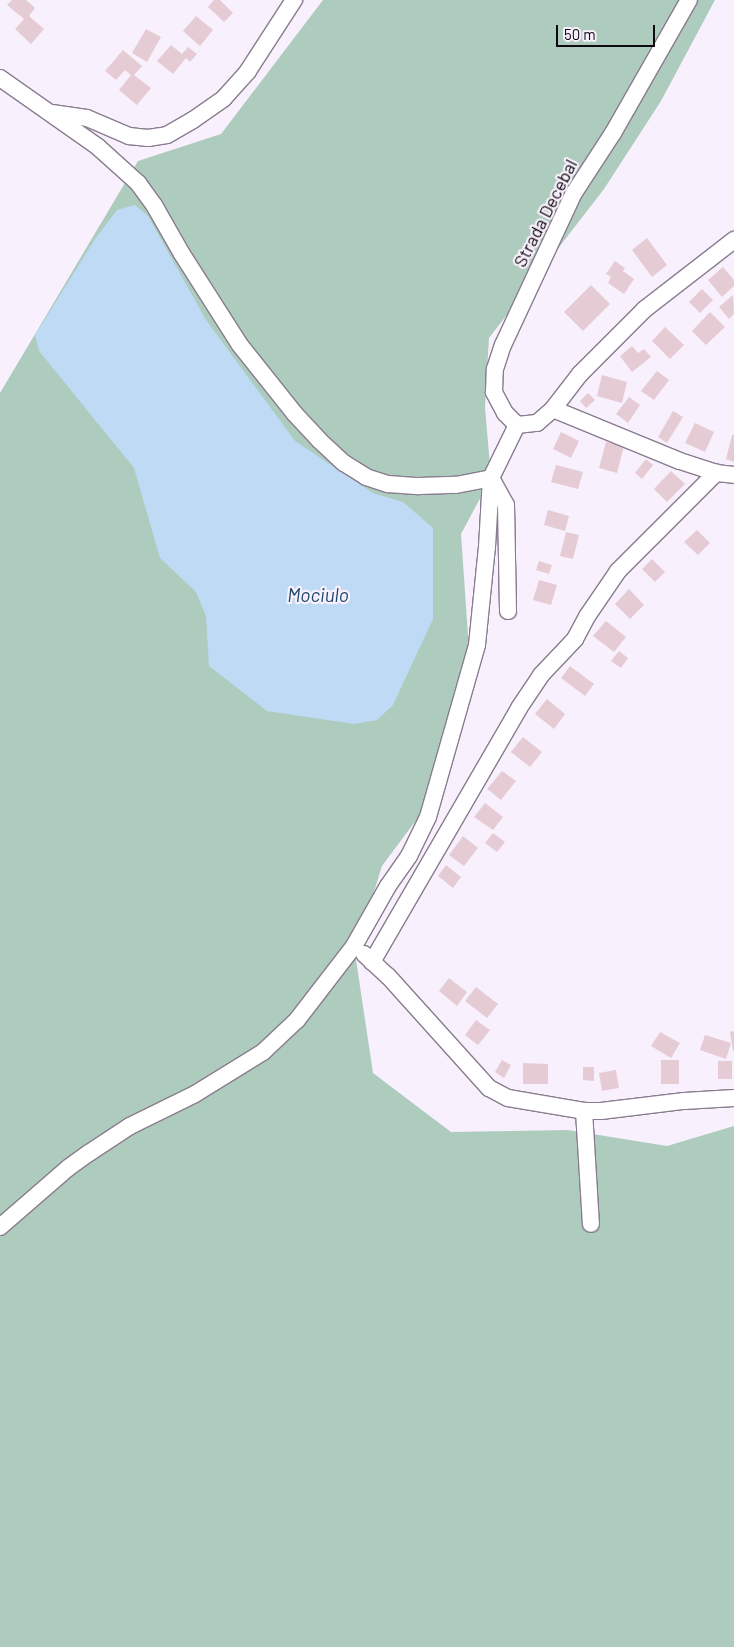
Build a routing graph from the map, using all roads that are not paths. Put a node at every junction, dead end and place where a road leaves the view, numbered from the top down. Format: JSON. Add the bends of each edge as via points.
{"nodes":[{"id":1,"x":294,"y":0,"type":"edge"},
{"id":2,"x":689,"y":0,"type":"edge"},
{"id":3,"x":0,"y":78,"type":"edge"},
{"id":4,"x":50,"y":113,"type":"junction"},
{"id":5,"x":734,"y":240,"type":"edge"},
{"id":6,"x":553,"y":410,"type":"junction"},
{"id":7,"x":517,"y":425,"type":"junction"},
{"id":8,"x":716,"y":473,"type":"junction"},
{"id":9,"x":734,"y":475,"type":"edge"},
{"id":10,"x":491,"y":478,"type":"junction"},
{"id":11,"x":508,"y":611,"type":"dead end"},
{"id":12,"x":354,"y":946,"type":"junction"},
{"id":13,"x":372,"y":962,"type":"junction"},
{"id":14,"x":734,"y":1098,"type":"edge"},
{"id":15,"x":584,"y":1111,"type":"junction"},
{"id":16,"x":591,"y":1224,"type":"dead end"},
{"id":17,"x":0,"y":1227,"type":"edge"}],
"edges":[{"from":1,"to":4,"type":"street","via":[[248,71],[224,98],[167,135],[129,136],[87,118]]},
{"from":2,"to":7,"type":"street","name":"Strada Decebal","via":[[574,193],[503,344],[495,369],[494,392],[504,413]]},
{"from":3,"to":4,"type":"street"},
{"from":4,"to":10,"type":"street","via":[[98,147],[138,184],[240,345],[294,413],[344,463],[366,477],[388,484],[456,485]]},
{"from":5,"to":6,"type":"street","via":[[645,309],[580,374]]},
{"from":6,"to":7,"type":"street","via":[[537,423]]},
{"from":6,"to":8,"type":"street"},
{"from":7,"to":10,"type":"street"},
{"from":8,"to":9,"type":"street"},
{"from":8,"to":13,"type":"street","via":[[618,571],[575,639],[541,675],[518,708]]},
{"from":10,"to":11,"type":"street","via":[[506,505]]},
{"from":10,"to":12,"type":"street","via":[[477,645],[428,817]]},
{"from":12,"to":13,"type":"street"},
{"from":12,"to":17,"type":"street","via":[[297,1020],[263,1052],[195,1094],[130,1126],[89,1153]]},
{"from":13,"to":15,"type":"street","via":[[394,982],[489,1088],[508,1098]]},
{"from":14,"to":15,"type":"street"},
{"from":15,"to":16,"type":"street"}]}
